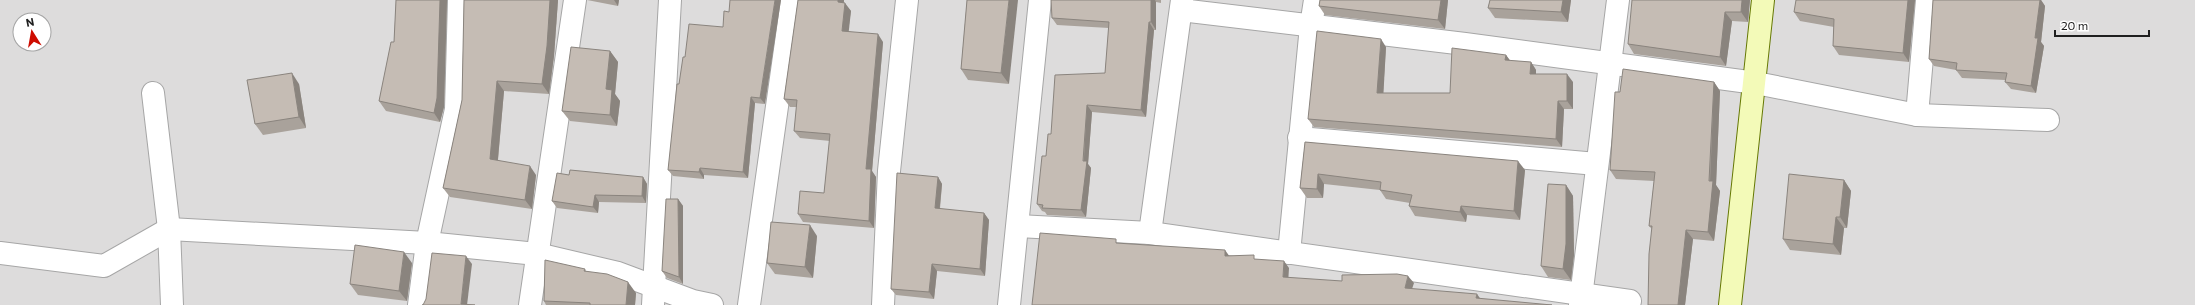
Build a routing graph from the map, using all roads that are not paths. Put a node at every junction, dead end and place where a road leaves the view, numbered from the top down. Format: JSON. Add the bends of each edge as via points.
{"nodes":[{"id":1,"x":459,"y":0,"type":"edge"},
{"id":2,"x":575,"y":0,"type":"edge"},
{"id":3,"x":670,"y":0,"type":"edge"},
{"id":4,"x":792,"y":0,"type":"edge"},
{"id":5,"x":908,"y":0,"type":"edge"},
{"id":6,"x":1040,"y":0,"type":"edge"},
{"id":7,"x":1315,"y":0,"type":"edge"},
{"id":8,"x":1618,"y":0,"type":"edge"},
{"id":9,"x":1763,"y":0,"type":"edge"},
{"id":10,"x":1927,"y":0,"type":"edge"},
{"id":11,"x":1182,"y":5,"type":"edge"},
{"id":12,"x":1311,"y":26,"type":"junction"},
{"id":13,"x":1609,"y":64,"type":"junction"},
{"id":14,"x":1756,"y":83,"type":"junction"},
{"id":15,"x":153,"y":93,"type":"dead end"},
{"id":16,"x":1917,"y":115,"type":"junction"},
{"id":17,"x":2048,"y":120,"type":"dead end"},
{"id":18,"x":1300,"y":138,"type":"junction"},
{"id":19,"x":1597,"y":164,"type":"junction"},
{"id":20,"x":1018,"y":226,"type":"junction"},
{"id":21,"x":169,"y":229,"type":"junction"},
{"id":22,"x":1150,"y":233,"type":"junction"},
{"id":23,"x":427,"y":243,"type":"junction"},
{"id":24,"x":0,"y":253,"type":"edge"},
{"id":25,"x":1289,"y":253,"type":"junction"},
{"id":26,"x":536,"y":254,"type":"junction"},
{"id":27,"x":654,"y":296,"type":"edge"},
{"id":28,"x":1580,"y":300,"type":"edge"},
{"id":29,"x":1630,"y":301,"type":"dead end"},
{"id":30,"x":172,"y":305,"type":"edge"},
{"id":31,"x":418,"y":305,"type":"edge"},
{"id":32,"x":530,"y":305,"type":"edge"},
{"id":33,"x":712,"y":305,"type":"edge"},
{"id":34,"x":749,"y":305,"type":"edge"},
{"id":35,"x":883,"y":305,"type":"edge"},
{"id":36,"x":1009,"y":305,"type":"edge"},
{"id":37,"x":1730,"y":305,"type":"edge"}],
"edges":[{"from":1,"to":23,"type":"street","via":[[456,109]]},
{"from":2,"to":26,"type":"street"},
{"from":3,"to":27,"type":"street"},
{"from":4,"to":34,"type":"street"},
{"from":5,"to":35,"type":"street","via":[[889,171]]},
{"from":6,"to":20,"type":"street"},
{"from":7,"to":12,"type":"street"},
{"from":8,"to":13,"type":"street"},
{"from":9,"to":14,"type":"main road"},
{"from":10,"to":16,"type":"street"},
{"from":11,"to":12,"type":"street"},
{"from":11,"to":22,"type":"street"},
{"from":12,"to":13,"type":"street"},
{"from":12,"to":18,"type":"street"},
{"from":13,"to":14,"type":"street"},
{"from":13,"to":19,"type":"street"},
{"from":14,"to":16,"type":"street"},
{"from":14,"to":37,"type":"main road"},
{"from":15,"to":21,"type":"street"},
{"from":16,"to":17,"type":"street"},
{"from":18,"to":19,"type":"street"},
{"from":18,"to":25,"type":"street"},
{"from":19,"to":28,"type":"street"},
{"from":20,"to":22,"type":"street"},
{"from":20,"to":36,"type":"street"},
{"from":21,"to":23,"type":"street"},
{"from":21,"to":24,"type":"street","via":[[104,266]]},
{"from":21,"to":30,"type":"street"},
{"from":22,"to":25,"type":"street"},
{"from":23,"to":26,"type":"street"},
{"from":23,"to":31,"type":"street"},
{"from":25,"to":28,"type":"street"},
{"from":26,"to":27,"type":"street","via":[[618,273]]},
{"from":26,"to":32,"type":"street"},
{"from":27,"to":33,"type":"street"},
{"from":28,"to":29,"type":"street"}]}
